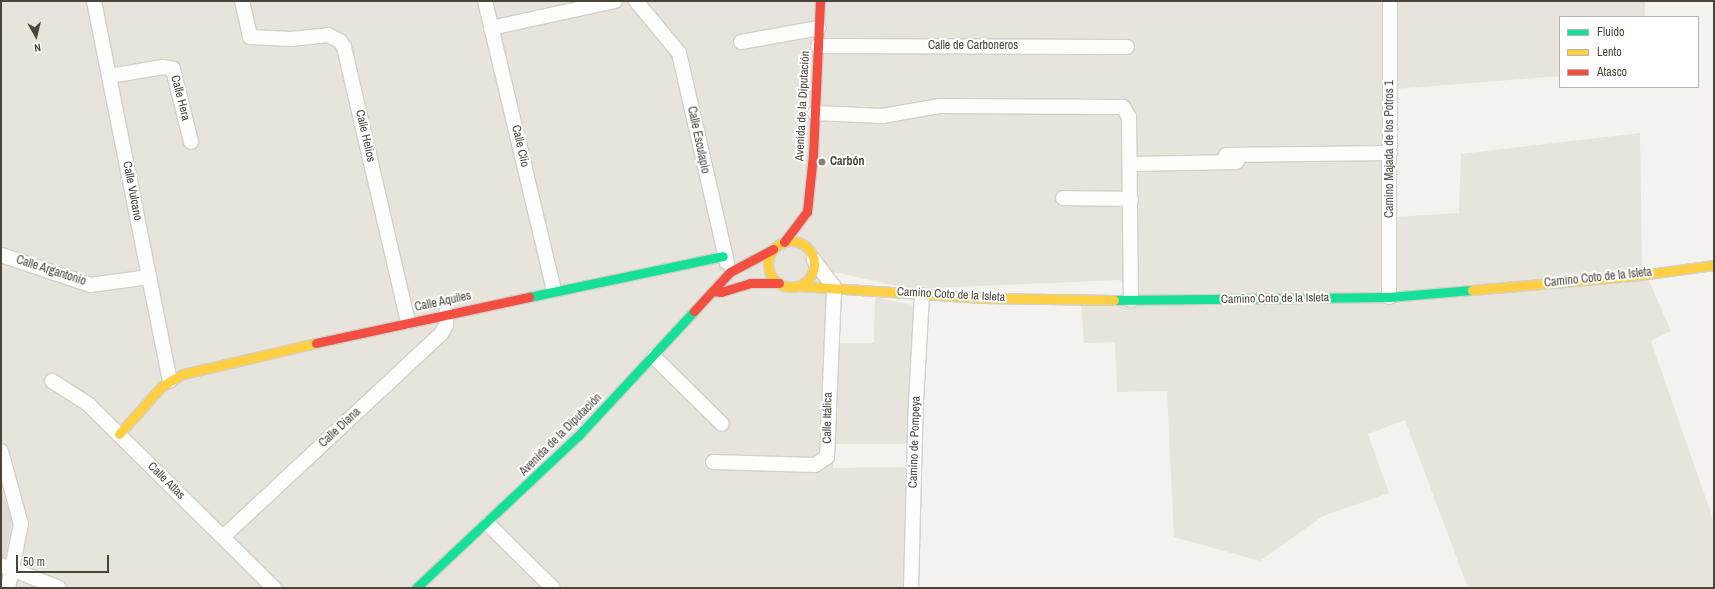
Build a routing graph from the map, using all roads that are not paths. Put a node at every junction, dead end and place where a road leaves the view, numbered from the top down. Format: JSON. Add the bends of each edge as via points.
{"nodes":[{"id":1,"x":94,"y":1,"type":"edge"},
{"id":2,"x":242,"y":1,"type":"edge"},
{"id":3,"x":485,"y":1,"type":"edge"},
{"id":4,"x":615,"y":1,"type":"edge"},
{"id":5,"x":820,"y":1,"type":"edge"},
{"id":6,"x":1390,"y":1,"type":"edge"},
{"id":7,"x":642,"y":3,"type":"edge"},
{"id":8,"x":491,"y":28,"type":"junction"},
{"id":9,"x":818,"y":28,"type":"junction"},
{"id":10,"x":741,"y":42,"type":"dead end"},
{"id":11,"x":818,"y":46,"type":"junction"},
{"id":12,"x":1127,"y":47,"type":"dead end"},
{"id":13,"x":110,"y":76,"type":"junction"},
{"id":14,"x":816,"y":114,"type":"junction"},
{"id":15,"x":191,"y":142,"type":"dead end"},
{"id":16,"x":1390,"y":153,"type":"junction"},
{"id":17,"x":1226,"y":155,"type":"dead end"},
{"id":18,"x":1291,"y":161,"type":"dead end"},
{"id":19,"x":1131,"y":164,"type":"junction"},
{"id":20,"x":1063,"y":198,"type":"dead end"},
{"id":21,"x":1131,"y":199,"type":"junction"},
{"id":22,"x":807,"y":212,"type":"junction"},
{"id":23,"x":812,"y":224,"type":"dead end"},
{"id":24,"x":811,"y":236,"type":"dead end"},
{"id":25,"x":784,"y":242,"type":"junction"},
{"id":26,"x":773,"y":249,"type":"junction"},
{"id":27,"x":1,"y":255,"type":"edge"},
{"id":28,"x":724,"y":256,"type":"junction"},
{"id":29,"x":813,"y":257,"type":"junction"},
{"id":30,"x":1714,"y":265,"type":"edge"},
{"id":31,"x":733,"y":270,"type":"junction"},
{"id":32,"x":149,"y":277,"type":"junction"},
{"id":33,"x":750,"y":283,"type":"junction"},
{"id":34,"x":779,"y":283,"type":"junction"},
{"id":35,"x":798,"y":286,"type":"junction"},
{"id":36,"x":834,"y":287,"type":"junction"},
{"id":37,"x":554,"y":290,"type":"junction"},
{"id":38,"x":714,"y":291,"type":"junction"},
{"id":39,"x":922,"y":296,"type":"junction"},
{"id":40,"x":1389,"y":297,"type":"junction"},
{"id":41,"x":1131,"y":300,"type":"junction"},
{"id":42,"x":446,"y":314,"type":"junction"},
{"id":43,"x":408,"y":322,"type":"junction"},
{"id":44,"x":654,"y":357,"type":"junction"},
{"id":45,"x":170,"y":380,"type":"junction"},
{"id":46,"x":52,"y":381,"type":"dead end"},
{"id":47,"x":722,"y":424,"type":"dead end"},
{"id":48,"x":120,"y":434,"type":"junction"},
{"id":49,"x":1,"y":451,"type":"edge"},
{"id":50,"x":713,"y":462,"type":"dead end"},
{"id":51,"x":488,"y":524,"type":"junction"},
{"id":52,"x":223,"y":538,"type":"junction"},
{"id":53,"x":7,"y":567,"type":"edge"},
{"id":54,"x":8,"y":588,"type":"edge"},
{"id":55,"x":59,"y":588,"type":"edge"},
{"id":56,"x":274,"y":588,"type":"edge"},
{"id":57,"x":416,"y":588,"type":"edge"},
{"id":58,"x":553,"y":588,"type":"edge"},
{"id":59,"x":911,"y":588,"type":"edge"}],
"edges":[{"from":1,"to":13,"type":"street","name":"Calle Vulcano"},
{"from":2,"to":43,"type":"street","name":"Calle Helios","via":[[250,37],[291,39],[328,35],[340,41],[344,47]]},
{"from":3,"to":8,"type":"street","name":"Calle Clio"},
{"from":4,"to":8,"type":"street"},
{"from":5,"to":9,"type":"street","name":"Avenida de la Diputación"},
{"from":6,"to":16,"type":"street","name":"Camino Majada de los Potros 1"},
{"from":7,"to":28,"type":"street","name":"Calle Esculapio","via":[[679,53]]},
{"from":8,"to":37,"type":"street","name":"Calle Clio"},
{"from":9,"to":10,"type":"street"},
{"from":9,"to":11,"type":"street","name":"Avenida de la Diputación"},
{"from":11,"to":12,"type":"street","name":"Calle de Carboneros"},
{"from":11,"to":14,"type":"street","name":"Avenida de la Diputación"},
{"from":13,"to":15,"type":"street","name":"Calle Hera","via":[[163,67],[173,69]]},
{"from":13,"to":32,"type":"street","name":"Calle Vulcano"},
{"from":14,"to":19,"type":"street","via":[[882,116],[940,106],[1119,106],[1126,110],[1129,117]]},
{"from":14,"to":22,"type":"street","name":"Avenida de la Diputación"},
{"from":16,"to":17,"type":"street"},
{"from":16,"to":40,"type":"street","name":"Camino Majada de los Potros 1"},
{"from":18,"to":19,"type":"street"},
{"from":19,"to":21,"type":"street"},
{"from":20,"to":21,"type":"street"},
{"from":21,"to":41,"type":"street"},
{"from":22,"to":23,"type":"street","name":"Avenida de la Diputación"},
{"from":22,"to":25,"type":"street"},
{"from":24,"to":29,"type":"street"},
{"from":25,"to":26,"type":"street"},
{"from":25,"to":29,"type":"street","via":[[798,241]]},
{"from":26,"to":31,"type":"street","name":"Avenida de la Diputación"},
{"from":26,"to":34,"type":"street","via":[[768,267]]},
{"from":27,"to":32,"type":"street","name":"Calle Argantonio","via":[[90,285]]},
{"from":28,"to":31,"type":"street","name":"Calle Esculapio"},
{"from":28,"to":37,"type":"street","name":"Calle Aquiles"},
{"from":29,"to":35,"type":"street","via":[[812,273]]},
{"from":29,"to":36,"type":"street"},
{"from":30,"to":40,"type":"street","name":"Camino Coto de la Isleta","via":[[1634,276]]},
{"from":31,"to":33,"type":"street","name":"Calle Esculapio"},
{"from":31,"to":38,"type":"street","name":"Avenida de la Diputación"},
{"from":32,"to":45,"type":"street","name":"Calle Vulcano"},
{"from":33,"to":34,"type":"street"},
{"from":33,"to":38,"type":"street","via":[[721,292]]},
{"from":34,"to":35,"type":"street"},
{"from":35,"to":36,"type":"street","name":"Camino Coto de la Isleta"},
{"from":36,"to":39,"type":"street","name":"Camino Coto de la Isleta"},
{"from":36,"to":50,"type":"street","name":"Calle Itálica","via":[[828,454],[825,461],[815,465]]},
{"from":37,"to":42,"type":"street","name":"Calle Aquiles"},
{"from":38,"to":44,"type":"street","name":"Avenida de la Diputación"},
{"from":39,"to":41,"type":"street","name":"Camino Coto de la Isleta"},
{"from":39,"to":59,"type":"street","name":"Camino de Pompeya","via":[[916,402]]},
{"from":40,"to":41,"type":"street","name":"Camino Coto de la Isleta"},
{"from":42,"to":43,"type":"street","name":"Calle Aquiles"},
{"from":42,"to":52,"type":"street","name":"Calle Diana","via":[[446,325],[441,334]]},
{"from":43,"to":45,"type":"street","name":"Calle Aquiles","via":[[183,374]]},
{"from":44,"to":47,"type":"street"},
{"from":44,"to":51,"type":"street","name":"Avenida de la Diputación"},
{"from":45,"to":48,"type":"street"},
{"from":46,"to":48,"type":"street","name":"Calle Atlas","via":[[88,404]]},
{"from":48,"to":52,"type":"street","name":"Calle Atlas"},
{"from":49,"to":53,"type":"street","via":[[21,524]]},
{"from":51,"to":57,"type":"street","name":"Avenida de la Diputación"},
{"from":51,"to":58,"type":"street"},
{"from":52,"to":56,"type":"street","name":"Calle Atlas"},
{"from":53,"to":54,"type":"street"},
{"from":53,"to":55,"type":"street"}]}
